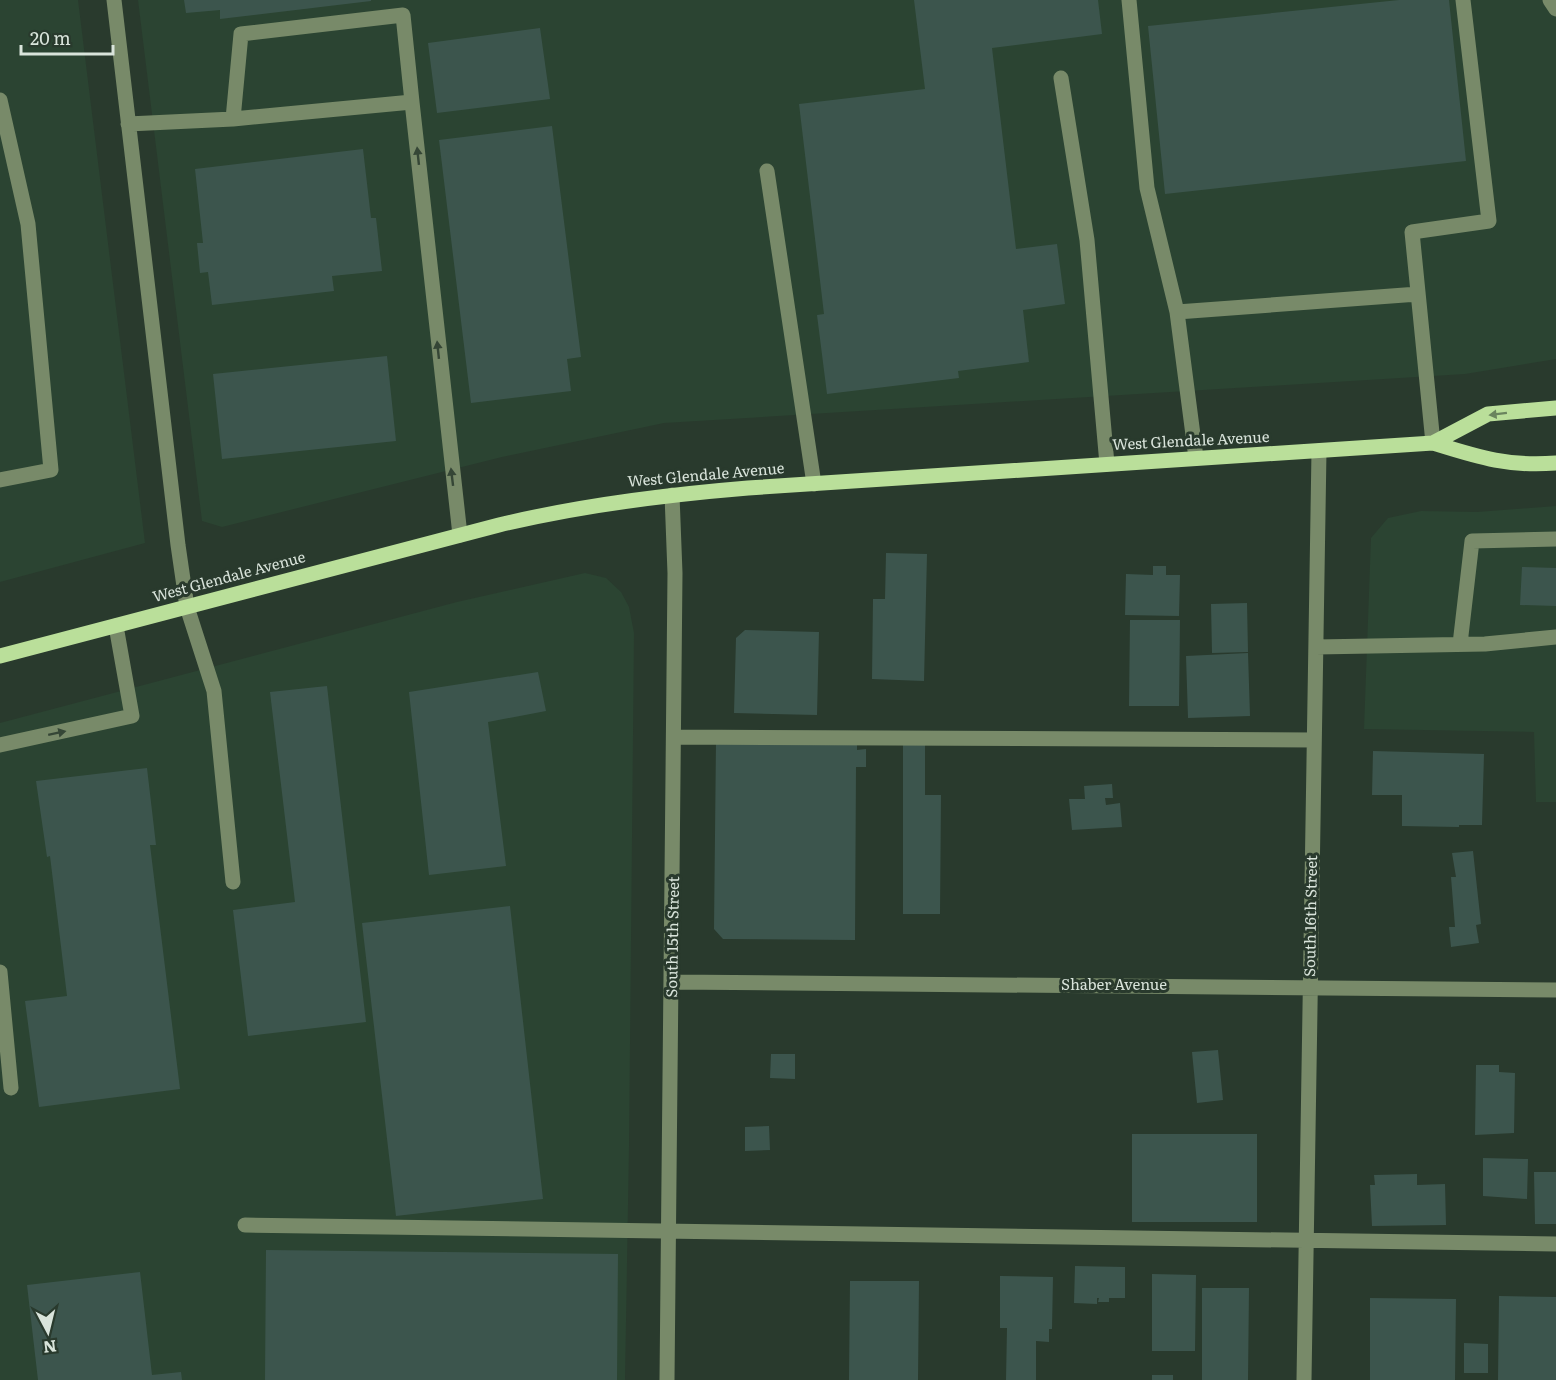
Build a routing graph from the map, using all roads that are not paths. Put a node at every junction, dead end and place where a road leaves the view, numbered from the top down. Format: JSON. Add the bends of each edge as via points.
{"nodes":[{"id":1,"x":114,"y":0,"type":"edge"},
{"id":2,"x":1129,"y":0,"type":"edge"},
{"id":3,"x":1463,"y":0,"type":"edge"},
{"id":4,"x":1550,"y":0,"type":"edge"},
{"id":5,"x":1556,"y":9,"type":"edge"},
{"id":6,"x":1061,"y":78,"type":"dead end"},
{"id":7,"x":0,"y":100,"type":"edge"},
{"id":8,"x":412,"y":102,"type":"junction"},
{"id":9,"x":233,"y":119,"type":"junction"},
{"id":10,"x":128,"y":124,"type":"junction"},
{"id":11,"x":767,"y":171,"type":"dead end"},
{"id":12,"x":1418,"y":294,"type":"junction"},
{"id":13,"x":1177,"y":312,"type":"junction"},
{"id":14,"x":1556,"y":408,"type":"edge"},
{"id":15,"x":1433,"y":443,"type":"junction"},
{"id":16,"x":1319,"y":451,"type":"junction"},
{"id":17,"x":1196,"y":458,"type":"junction"},
{"id":18,"x":1556,"y":463,"type":"edge"},
{"id":19,"x":1107,"y":464,"type":"junction"},
{"id":20,"x":0,"y":480,"type":"edge"},
{"id":21,"x":814,"y":484,"type":"junction"},
{"id":22,"x":672,"y":495,"type":"junction"},
{"id":23,"x":460,"y":535,"type":"junction"},
{"id":24,"x":1556,"y":539,"type":"edge"},
{"id":25,"x":187,"y":607,"type":"junction"},
{"id":26,"x":116,"y":626,"type":"junction"},
{"id":27,"x":1556,"y":637,"type":"edge"},
{"id":28,"x":1460,"y":644,"type":"junction"},
{"id":29,"x":1316,"y":647,"type":"junction"},
{"id":30,"x":0,"y":656,"type":"edge"},
{"id":31,"x":674,"y":737,"type":"junction"},
{"id":32,"x":1314,"y":740,"type":"junction"},
{"id":33,"x":0,"y":745,"type":"edge"},
{"id":34,"x":233,"y":882,"type":"dead end"},
{"id":35,"x":0,"y":972,"type":"edge"},
{"id":36,"x":672,"y":981,"type":"junction"},
{"id":37,"x":1310,"y":986,"type":"junction"},
{"id":38,"x":1556,"y":990,"type":"edge"},
{"id":39,"x":11,"y":1089,"type":"dead end"},
{"id":40,"x":245,"y":1225,"type":"dead end"},
{"id":41,"x":669,"y":1231,"type":"junction"},
{"id":42,"x":1306,"y":1240,"type":"junction"},
{"id":43,"x":1556,"y":1244,"type":"edge"},
{"id":44,"x":667,"y":1380,"type":"edge"},
{"id":45,"x":1304,"y":1380,"type":"edge"}],
"edges":[{"from":1,"to":10,"type":"street"},
{"from":2,"to":13,"type":"street","via":[[1147,188]]},
{"from":3,"to":12,"type":"street","via":[[1489,221],[1412,232]]},
{"from":4,"to":5,"type":"street"},
{"from":6,"to":19,"type":"street","via":[[1087,240]]},
{"from":7,"to":20,"type":"street","via":[[28,224],[51,470]]},
{"from":8,"to":9,"type":"street"},
{"from":8,"to":9,"type":"street","via":[[403,15],[241,34]]},
{"from":23,"to":8,"type":"street","one_way":true},
{"from":9,"to":10,"type":"street"},
{"from":10,"to":25,"type":"street"},
{"from":11,"to":21,"type":"street"},
{"from":12,"to":13,"type":"street"},
{"from":12,"to":15,"type":"street"},
{"from":13,"to":17,"type":"street"},
{"from":14,"to":15,"type":"main road","name":"West Glendale Avenue","one_way":true,"via":[[1488,414]]},
{"from":15,"to":16,"type":"main road","name":"West Glendale Avenue"},
{"from":15,"to":18,"type":"main road","name":"West Glendale Avenue","via":[[1490,460],[1529,465]]},
{"from":16,"to":17,"type":"main road","name":"West Glendale Avenue"},
{"from":16,"to":29,"type":"street","name":"South 16th Street"},
{"from":17,"to":19,"type":"main road","name":"West Glendale Avenue"},
{"from":19,"to":21,"type":"main road","name":"West Glendale Avenue"},
{"from":21,"to":22,"type":"main road","name":"West Glendale Avenue"},
{"from":22,"to":23,"type":"main road","name":"West Glendale Avenue","via":[[551,512]]},
{"from":22,"to":31,"type":"street","name":"South 15th Street"},
{"from":23,"to":25,"type":"main road","name":"West Glendale Avenue"},
{"from":24,"to":28,"type":"street","via":[[1472,541]]},
{"from":25,"to":26,"type":"main road","name":"West Glendale Avenue"},
{"from":25,"to":34,"type":"street","via":[[214,691]]},
{"from":26,"to":30,"type":"main road","name":"West Glendale Avenue"},
{"from":33,"to":26,"type":"street","one_way":true,"via":[[132,716]]},
{"from":27,"to":28,"type":"street"},
{"from":28,"to":29,"type":"street"},
{"from":29,"to":32,"type":"street","name":"South 16th Street"},
{"from":31,"to":32,"type":"street"},
{"from":31,"to":36,"type":"street","name":"South 15th Street"},
{"from":32,"to":37,"type":"street","name":"South 16th Street"},
{"from":35,"to":39,"type":"street"},
{"from":36,"to":37,"type":"street","name":"Shaber Avenue"},
{"from":36,"to":41,"type":"street","name":"South 15th Street"},
{"from":37,"to":38,"type":"street","name":"Shaber Avenue"},
{"from":37,"to":42,"type":"street","name":"South 16th Street"},
{"from":40,"to":41,"type":"street"},
{"from":41,"to":42,"type":"street"},
{"from":41,"to":44,"type":"street","name":"South 15th Street"},
{"from":42,"to":43,"type":"street"},
{"from":42,"to":45,"type":"street","name":"South 16th Street"}]}
